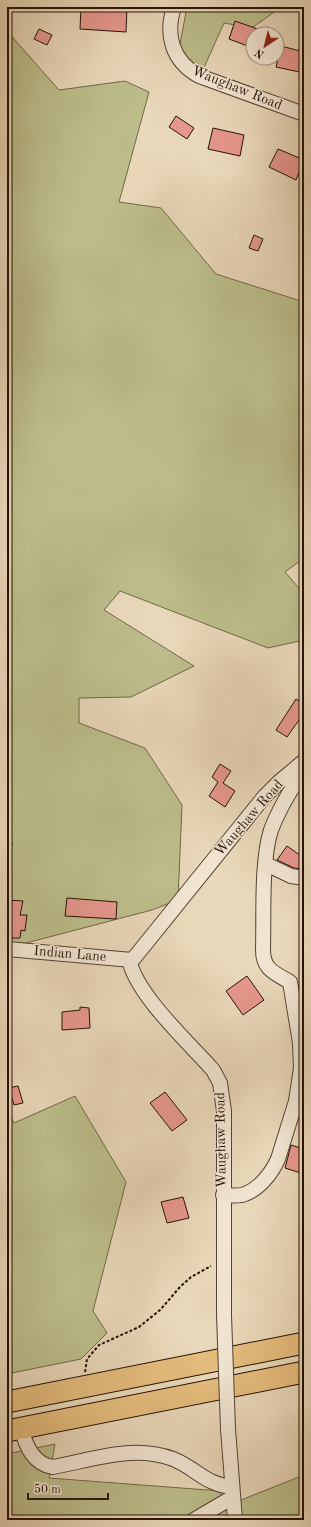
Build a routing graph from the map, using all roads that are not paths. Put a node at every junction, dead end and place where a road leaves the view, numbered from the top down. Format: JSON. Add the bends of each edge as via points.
{"nodes":[{"id":1,"x":174,"y":7,"type":"edge"},
{"id":2,"x":304,"y":114,"type":"edge"},
{"id":3,"x":304,"y":761,"type":"edge"},
{"id":4,"x":304,"y":770,"type":"edge"},
{"id":5,"x":266,"y":864,"type":"junction"},
{"id":6,"x":304,"y":878,"type":"edge"},
{"id":7,"x":7,"y":949,"type":"edge"},
{"id":8,"x":132,"y":960,"type":"junction"},
{"id":9,"x":223,"y":1195,"type":"junction"},
{"id":10,"x":304,"y":1343,"type":"edge"},
{"id":11,"x":304,"y":1372,"type":"edge"},
{"id":12,"x":7,"y":1402,"type":"edge"},
{"id":13,"x":14,"y":1429,"type":"edge"},
{"id":14,"x":233,"y":1492,"type":"junction"},
{"id":15,"x":194,"y":1520,"type":"edge"},
{"id":16,"x":235,"y":1520,"type":"edge"}],
"edges":[{"from":1,"to":2,"type":"street","name":"Waughaw Road","via":[[170,29],[172,44],[177,57],[187,68],[199,76]]},
{"from":3,"to":8,"type":"street","name":"Waughaw Road","via":[[264,797]]},
{"from":4,"to":5,"type":"street","via":[[281,808],[271,831]]},
{"from":5,"to":6,"type":"street","via":[[291,876]]},
{"from":5,"to":9,"type":"street","via":[[263,958],[269,969],[290,982],[300,1043],[299,1086],[273,1169],[260,1185],[250,1192]]},
{"from":7,"to":8,"type":"street","name":"Indian Lane"},
{"from":8,"to":9,"type":"street","name":"Waughaw Road","via":[[132,972],[142,988],[217,1076],[224,1111]]},
{"from":9,"to":14,"type":"street","name":"Waughaw Road","bridge":true,"via":[[224,1315]]},
{"from":10,"to":12,"type":"highway"},
{"from":11,"to":13,"type":"highway"},
{"from":13,"to":14,"type":"street","via":[[33,1456],[46,1466],[53,1468],[111,1455],[162,1455]]},
{"from":14,"to":15,"type":"street"},
{"from":14,"to":16,"type":"street","name":"Waughaw Road"}]}
